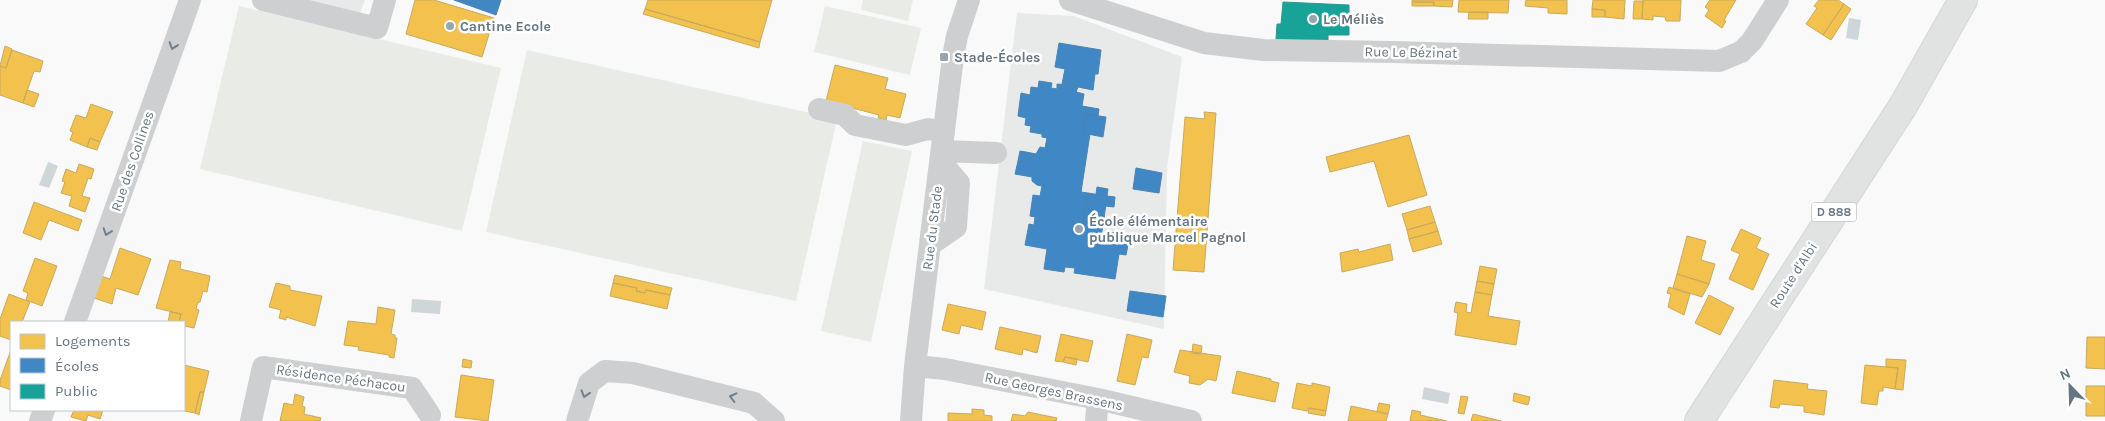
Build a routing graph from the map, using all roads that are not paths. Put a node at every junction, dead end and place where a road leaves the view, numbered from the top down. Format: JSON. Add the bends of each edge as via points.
{"nodes":[{"id":1,"x":190,"y":0,"type":"edge"},
{"id":2,"x":263,"y":0,"type":"edge"},
{"id":3,"x":385,"y":0,"type":"edge"},
{"id":4,"x":953,"y":0,"type":"edge"},
{"id":5,"x":969,"y":0,"type":"edge"},
{"id":6,"x":1070,"y":0,"type":"edge"},
{"id":7,"x":1778,"y":0,"type":"edge"},
{"id":8,"x":1963,"y":0,"type":"edge"},
{"id":9,"x":957,"y":36,"type":"junction"},
{"id":10,"x":820,"y":109,"type":"dead end"},
{"id":11,"x":942,"y":148,"type":"junction"},
{"id":12,"x":996,"y":153,"type":"dead end"},
{"id":13,"x":75,"y":321,"type":"edge"},
{"id":14,"x":915,"y":366,"type":"junction"},
{"id":15,"x":1097,"y":410,"type":"edge"},
{"id":16,"x":430,"y":415,"type":"dead end"},
{"id":17,"x":250,"y":421,"type":"edge"},
{"id":18,"x":577,"y":421,"type":"edge"},
{"id":19,"x":774,"y":421,"type":"edge"},
{"id":20,"x":911,"y":421,"type":"edge"},
{"id":21,"x":1191,"y":421,"type":"edge"},
{"id":22,"x":1699,"y":421,"type":"edge"}],
"edges":[{"from":1,"to":13,"type":"street","name":"Rue des Collines","one_way":true},
{"from":2,"to":3,"type":"street","via":[[377,28]]},
{"from":4,"to":9,"type":"street","name":"Rue du Stade"},
{"from":5,"to":9,"type":"street","name":"Rue du Stade"},
{"from":6,"to":7,"type":"street","name":"Rue Le Bézinat","via":[[1204,43],[1263,50],[1719,61],[1741,52],[1752,41]]},
{"from":8,"to":22,"type":"main road","name":"Route d'Albi","number":"D 888","via":[[1903,106]]},
{"from":9,"to":11,"type":"street","name":"Rue du Stade"},
{"from":10,"to":11,"type":"street","via":[[845,115],[855,125],[906,135],[928,129]]},
{"from":11,"to":12,"type":"street"},
{"from":11,"to":14,"type":"street","name":"Rue du Stade"},
{"from":14,"to":15,"type":"street","name":"Rue Georges Brassens","via":[[945,369]]},
{"from":14,"to":20,"type":"street","name":"Rue du Stade"},
{"from":15,"to":21,"type":"street","name":"Rue Georges Brassens"},
{"from":16,"to":17,"type":"street","name":"Résidence Péchacou","via":[[412,388],[264,367]]},
{"from":19,"to":18,"type":"street","one_way":true,"via":[[754,403],[632,373],[605,371],[589,383]]}]}
